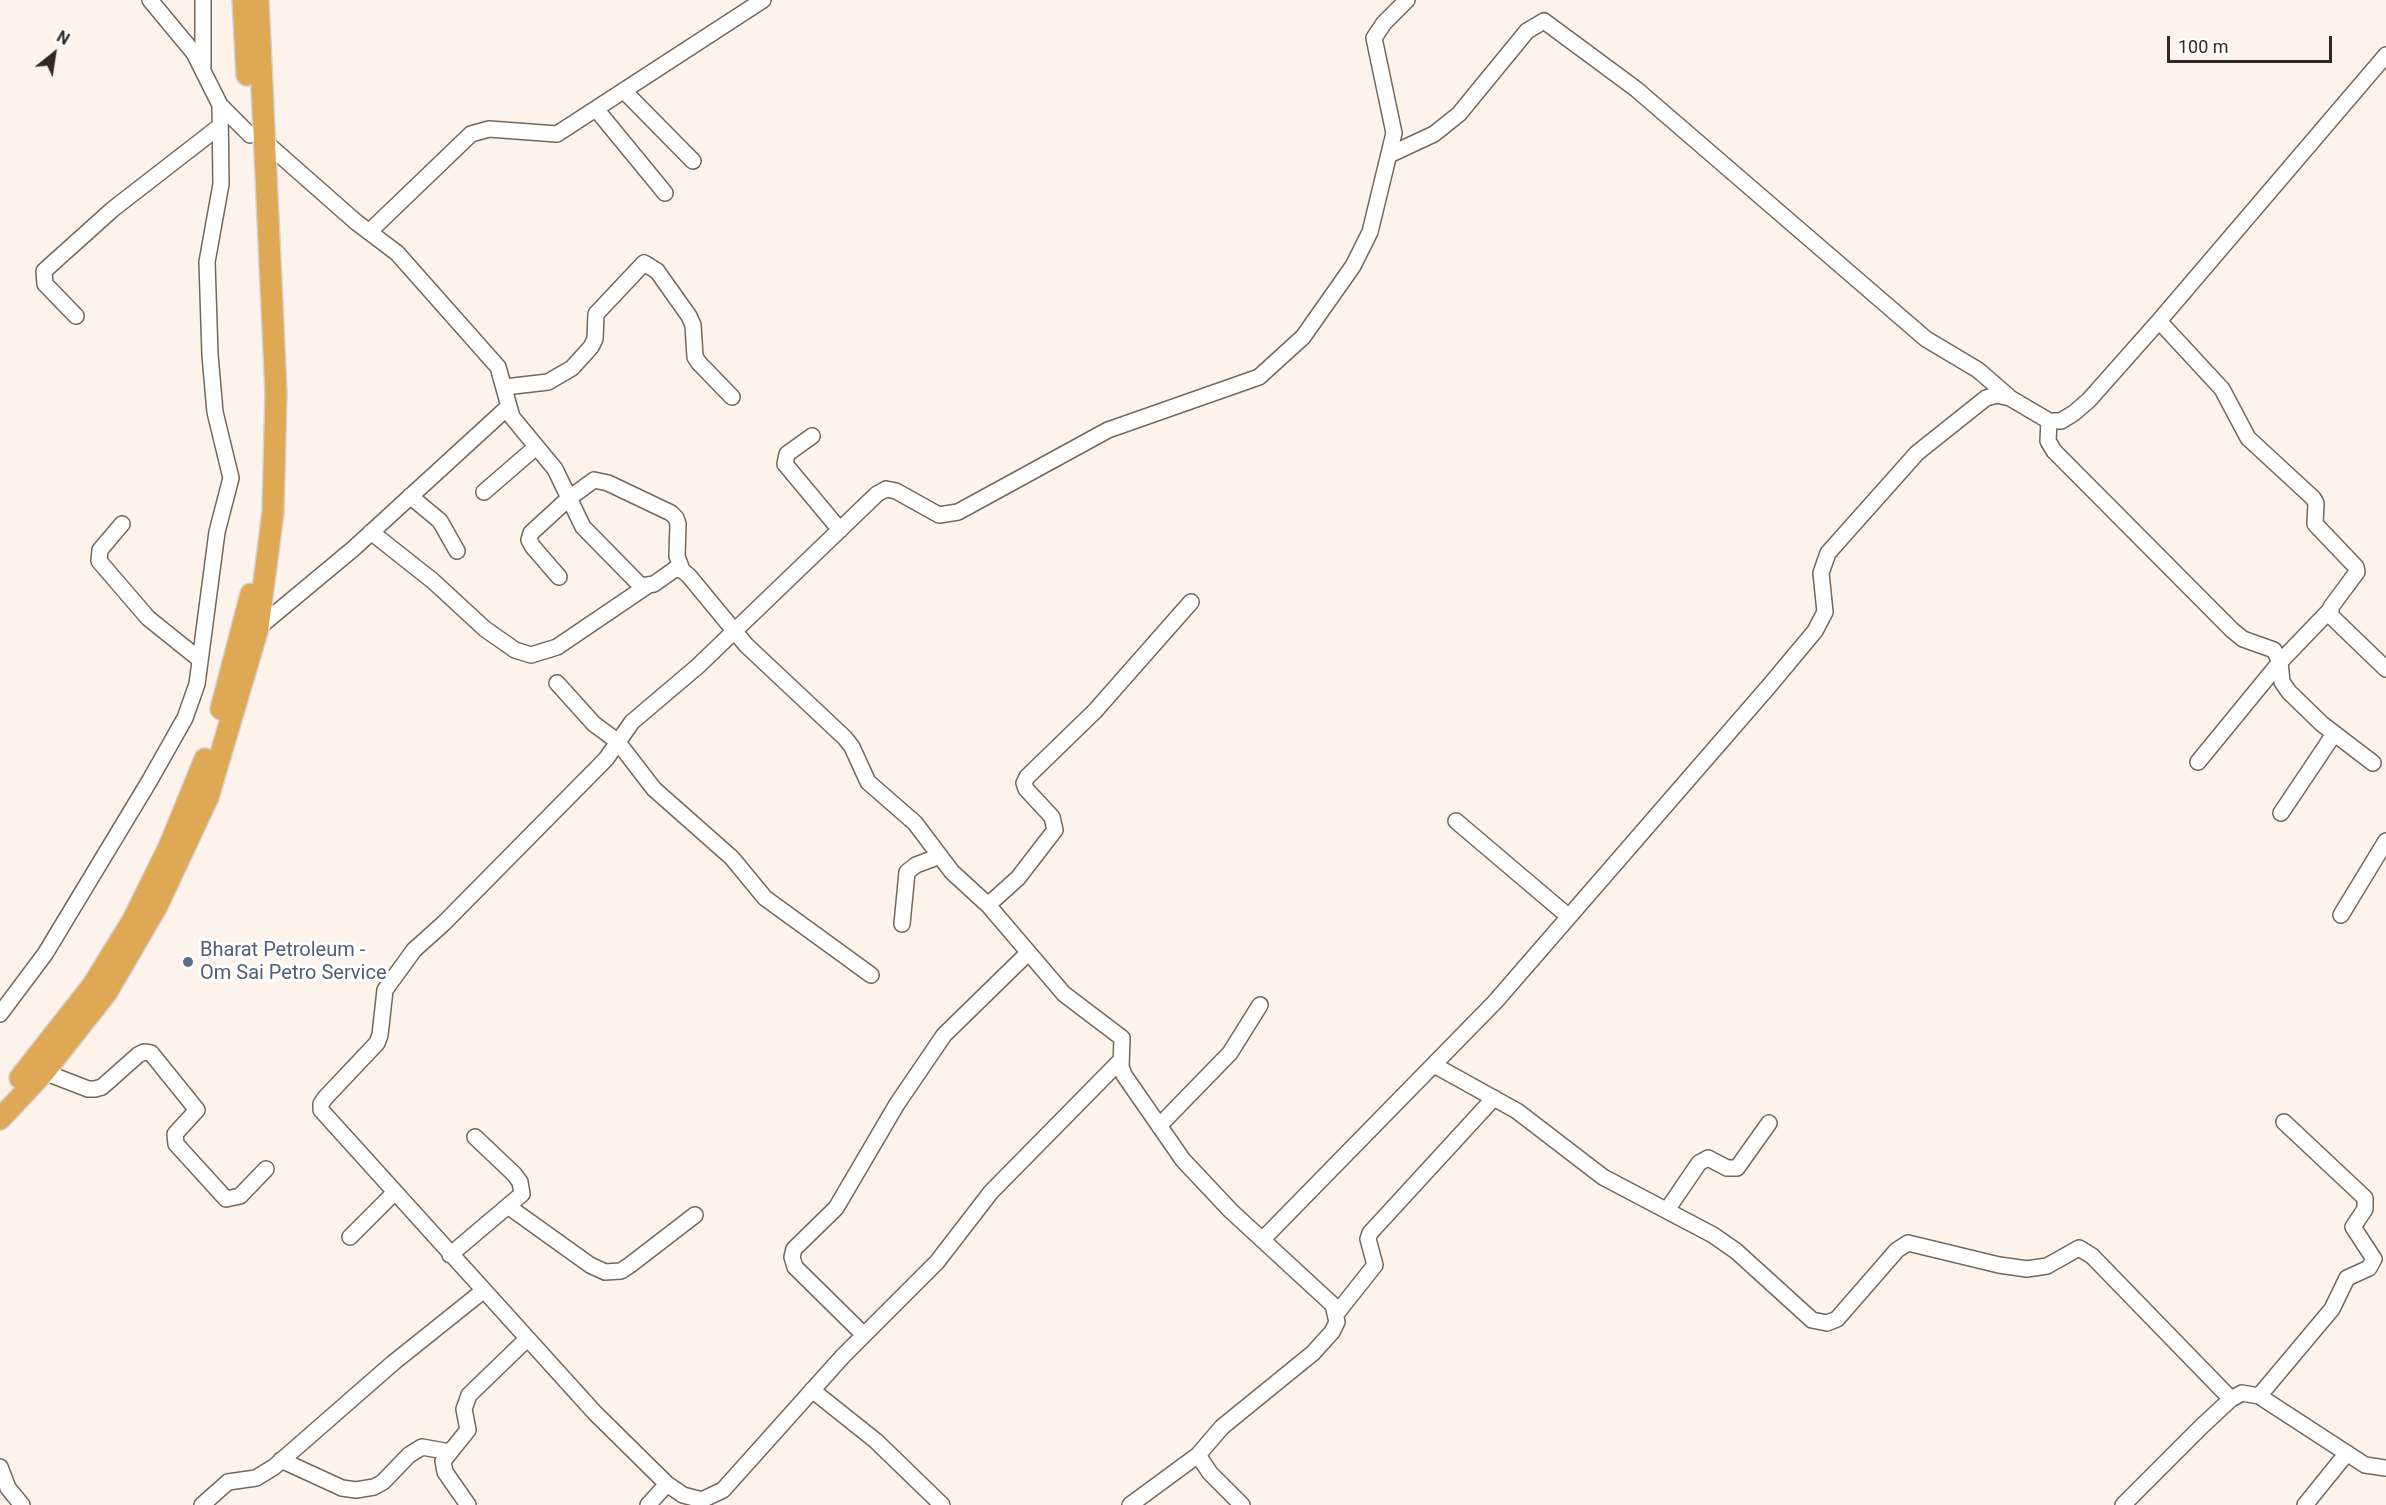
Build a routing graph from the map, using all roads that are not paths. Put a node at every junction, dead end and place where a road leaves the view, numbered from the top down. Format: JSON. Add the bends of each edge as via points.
{"nodes":[{"id":1,"x":150,"y":0,"type":"edge"},
{"id":2,"x":202,"y":0,"type":"edge"},
{"id":3,"x":243,"y":0,"type":"edge"},
{"id":4,"x":258,"y":0,"type":"edge"},
{"id":5,"x":763,"y":0,"type":"edge"},
{"id":6,"x":1407,"y":0,"type":"edge"},
{"id":7,"x":2386,"y":55,"type":"edge"},
{"id":8,"x":203,"y":73,"type":"junction"},
{"id":9,"x":624,"y":91,"type":"junction"},
{"id":10,"x":220,"y":105,"type":"junction"},
{"id":11,"x":596,"y":109,"type":"junction"},
{"id":12,"x":220,"y":126,"type":"junction"},
{"id":13,"x":257,"y":138,"type":"junction"},
{"id":14,"x":1389,"y":155,"type":"junction"},
{"id":15,"x":693,"y":161,"type":"dead end"},
{"id":16,"x":664,"y":193,"type":"dead end"},
{"id":17,"x":369,"y":232,"type":"junction"},
{"id":18,"x":76,"y":316,"type":"dead end"},
{"id":19,"x":2159,"y":321,"type":"junction"},
{"id":20,"x":505,"y":387,"type":"junction"},
{"id":21,"x":732,"y":397,"type":"dead end"},
{"id":22,"x":2010,"y":398,"type":"junction"},
{"id":23,"x":507,"y":408,"type":"junction"},
{"id":24,"x":2049,"y":421,"type":"junction"},
{"id":25,"x":812,"y":436,"type":"dead end"},
{"id":26,"x":536,"y":447,"type":"junction"},
{"id":27,"x":484,"y":492,"type":"dead end"},
{"id":28,"x":410,"y":496,"type":"junction"},
{"id":29,"x":568,"y":498,"type":"junction"},
{"id":30,"x":122,"y":524,"type":"dead end"},
{"id":31,"x":840,"y":530,"type":"junction"},
{"id":32,"x":371,"y":532,"type":"junction"},
{"id":33,"x":457,"y":551,"type":"dead end"},
{"id":34,"x":682,"y":570,"type":"junction"},
{"id":35,"x":559,"y":577,"type":"dead end"},
{"id":36,"x":647,"y":586,"type":"junction"},
{"id":37,"x":1191,"y":602,"type":"dead end"},
{"id":38,"x":2330,"y":611,"type":"junction"},
{"id":39,"x":258,"y":627,"type":"junction"},
{"id":40,"x":733,"y":632,"type":"junction"},
{"id":41,"x":199,"y":659,"type":"junction"},
{"id":42,"x":2280,"y":662,"type":"junction"},
{"id":43,"x":2386,"y":669,"type":"edge"},
{"id":44,"x":557,"y":683,"type":"dead end"},
{"id":45,"x":2334,"y":734,"type":"junction"},
{"id":46,"x":617,"y":741,"type":"junction"},
{"id":47,"x":2198,"y":762,"type":"dead end"},
{"id":48,"x":2373,"y":763,"type":"dead end"},
{"id":49,"x":2281,"y":813,"type":"dead end"},
{"id":50,"x":1456,"y":821,"type":"dead end"},
{"id":51,"x":2386,"y":841,"type":"edge"},
{"id":52,"x":940,"y":856,"type":"junction"},
{"id":53,"x":988,"y":905,"type":"junction"},
{"id":54,"x":2341,"y":915,"type":"dead end"},
{"id":55,"x":1568,"y":916,"type":"junction"},
{"id":56,"x":902,"y":924,"type":"dead end"},
{"id":57,"x":1028,"y":952,"type":"junction"},
{"id":58,"x":871,"y":975,"type":"dead end"},
{"id":59,"x":1260,"y":1005,"type":"dead end"},
{"id":60,"x":0,"y":1014,"type":"edge"},
{"id":61,"x":1121,"y":1060,"type":"junction"},
{"id":62,"x":1434,"y":1065,"type":"junction"},
{"id":63,"x":44,"y":1072,"type":"junction"},
{"id":64,"x":1494,"y":1098,"type":"junction"},
{"id":65,"x":0,"y":1100,"type":"edge"},
{"id":66,"x":0,"y":1119,"type":"edge"},
{"id":67,"x":2284,"y":1122,"type":"dead end"},
{"id":68,"x":1769,"y":1123,"type":"dead end"},
{"id":69,"x":1159,"y":1126,"type":"junction"},
{"id":70,"x":475,"y":1137,"type":"dead end"},
{"id":71,"x":266,"y":1169,"type":"dead end"},
{"id":72,"x":394,"y":1193,"type":"junction"},
{"id":73,"x":509,"y":1207,"type":"junction"},
{"id":74,"x":1667,"y":1210,"type":"junction"},
{"id":75,"x":695,"y":1215,"type":"dead end"},
{"id":76,"x":350,"y":1238,"type":"dead end"},
{"id":77,"x":1263,"y":1239,"type":"junction"},
{"id":78,"x":450,"y":1255,"type":"junction"},
{"id":79,"x":483,"y":1291,"type":"junction"},
{"id":80,"x":1337,"y":1313,"type":"junction"},
{"id":81,"x":864,"y":1335,"type":"junction"},
{"id":82,"x":526,"y":1339,"type":"junction"},
{"id":83,"x":812,"y":1390,"type":"junction"},
{"id":84,"x":2259,"y":1396,"type":"junction"},
{"id":85,"x":2231,"y":1399,"type":"junction"},
{"id":86,"x":450,"y":1452,"type":"junction"},
{"id":87,"x":2347,"y":1454,"type":"junction"},
{"id":88,"x":1198,"y":1455,"type":"junction"},
{"id":89,"x":281,"y":1460,"type":"junction"},
{"id":90,"x":0,"y":1467,"type":"edge"},
{"id":91,"x":2380,"y":1468,"type":"edge"},
{"id":92,"x":2386,"y":1482,"type":"edge"},
{"id":93,"x":667,"y":1484,"type":"junction"},
{"id":94,"x":22,"y":1505,"type":"edge"},
{"id":95,"x":202,"y":1505,"type":"edge"},
{"id":96,"x":468,"y":1505,"type":"edge"},
{"id":97,"x":648,"y":1505,"type":"edge"},
{"id":98,"x":942,"y":1505,"type":"edge"},
{"id":99,"x":1130,"y":1505,"type":"edge"},
{"id":100,"x":1242,"y":1505,"type":"edge"},
{"id":101,"x":2122,"y":1505,"type":"edge"},
{"id":102,"x":2305,"y":1505,"type":"edge"}],
"edges":[{"from":1,"to":8,"type":"street","via":[[188,45]]},
{"from":2,"to":8,"type":"street"},
{"from":3,"to":13,"type":"highway"},
{"from":4,"to":13,"type":"highway"},
{"from":5,"to":9,"type":"street"},
{"from":6,"to":14,"type":"street","via":[[1377,30],[1374,39],[1395,125]]},
{"from":7,"to":19,"type":"street"},
{"from":8,"to":10,"type":"street"},
{"from":9,"to":11,"type":"street"},
{"from":9,"to":15,"type":"street"},
{"from":10,"to":12,"type":"street"},
{"from":10,"to":13,"type":"street"},
{"from":11,"to":16,"type":"street"},
{"from":11,"to":17,"type":"street","via":[[557,134],[489,129],[471,134]]},
{"from":12,"to":18,"type":"street","via":[[112,209],[44,272],[45,284]]},
{"from":12,"to":41,"type":"street","via":[[221,184],[207,262],[215,412],[231,478],[217,532]]},
{"from":13,"to":17,"type":"street"},
{"from":13,"to":39,"type":"highway","via":[[276,393],[271,537]]},
{"from":13,"to":65,"type":"highway","via":[[262,405],[259,528],[250,600],[218,722],[200,775],[134,920],[93,985]]},
{"from":14,"to":22,"type":"street","via":[[1434,134],[1459,114],[1527,31],[1544,21],[1636,89],[1926,339],[1978,370]]},
{"from":14,"to":31,"type":"street","via":[[1370,232],[1353,266],[1303,337],[1259,377],[1108,430],[958,512],[939,515],[886,489]]},
{"from":17,"to":20,"type":"street","via":[[397,253],[455,317],[498,367]]},
{"from":19,"to":24,"type":"street","via":[[2089,400],[2061,421]]},
{"from":19,"to":38,"type":"street","via":[[2222,389],[2248,438],[2313,498],[2315,524],[2356,567],[2355,577]]},
{"from":20,"to":21,"type":"street","via":[[548,382],[572,368],[595,339],[596,314],[644,263],[657,271],[689,316],[695,357]]},
{"from":20,"to":23,"type":"street"},
{"from":22,"to":24,"type":"street"},
{"from":22,"to":55,"type":"street","via":[[1986,398],[1913,457],[1828,553],[1821,573],[1825,612],[1815,630],[1707,761]]},
{"from":23,"to":26,"type":"street"},
{"from":23,"to":28,"type":"street"},
{"from":24,"to":42,"type":"street","via":[[2050,446],[2112,512],[2232,630],[2243,639],[2274,650]]},
{"from":25,"to":31,"type":"street","via":[[787,454],[785,464]]},
{"from":26,"to":27,"type":"street"},
{"from":26,"to":29,"type":"street","via":[[555,470]]},
{"from":28,"to":32,"type":"street"},
{"from":28,"to":33,"type":"street","via":[[440,521]]},
{"from":29,"to":34,"type":"street","via":[[594,480],[671,513],[678,524],[676,548]]},
{"from":29,"to":35,"type":"street","via":[[535,527],[529,540]]},
{"from":29,"to":36,"type":"street","via":[[583,527],[634,582]]},
{"from":30,"to":41,"type":"street","via":[[100,550],[99,561],[148,618]]},
{"from":31,"to":40,"type":"street"},
{"from":32,"to":36,"type":"street","via":[[485,629],[515,650],[531,655],[557,647]]},
{"from":32,"to":39,"type":"street"},
{"from":34,"to":36,"type":"street","via":[[669,571]]},
{"from":34,"to":40,"type":"street"},
{"from":37,"to":53,"type":"street","via":[[1095,711],[1027,777],[1026,789],[1052,818],[1054,830],[1018,878]]},
{"from":38,"to":42,"type":"street"},
{"from":38,"to":43,"type":"street","via":[[2336,622]]},
{"from":39,"to":63,"type":"highway","via":[[207,797],[158,906],[107,992]]},
{"from":40,"to":46,"type":"street","via":[[632,722]]},
{"from":40,"to":52,"type":"street","via":[[844,738],[868,782],[915,823]]},
{"from":41,"to":60,"type":"street","via":[[192,701],[150,780],[45,954]]},
{"from":42,"to":45,"type":"street","via":[[2284,687]]},
{"from":42,"to":47,"type":"street"},
{"from":44,"to":46,"type":"street","via":[[594,724]]},
{"from":45,"to":48,"type":"street"},
{"from":45,"to":49,"type":"street"},
{"from":46,"to":58,"type":"street","via":[[654,789],[732,858],[765,898]]},
{"from":46,"to":72,"type":"street","via":[[606,759],[414,950],[385,990],[377,1043],[321,1104],[325,1117]]},
{"from":50,"to":55,"type":"street"},
{"from":51,"to":54,"type":"street"},
{"from":52,"to":53,"type":"street"},
{"from":52,"to":56,"type":"street","via":[[907,872]]},
{"from":53,"to":57,"type":"street"},
{"from":55,"to":62,"type":"street","via":[[1496,1002]]},
{"from":57,"to":61,"type":"street","via":[[1072,1002],[1122,1038]]},
{"from":57,"to":81,"type":"street","via":[[944,1035],[897,1104],[836,1209],[794,1249],[792,1257],[802,1276]]},
{"from":59,"to":69,"type":"street","via":[[1230,1053]]},
{"from":61,"to":69,"type":"street","via":[[1124,1075]]},
{"from":61,"to":81,"type":"street","via":[[1000,1182],[937,1262]]},
{"from":62,"to":64,"type":"street"},
{"from":62,"to":77,"type":"street"},
{"from":63,"to":66,"type":"highway"},
{"from":63,"to":71,"type":"street","via":[[95,1089],[138,1054],[151,1053],[197,1110],[176,1134],[176,1143],[226,1199],[240,1196]]},
{"from":64,"to":74,"type":"street","via":[[1532,1121],[1603,1177]]},
{"from":64,"to":80,"type":"street","via":[[1370,1233],[1375,1265]]},
{"from":67,"to":84,"type":"street","via":[[2365,1198],[2365,1209],[2353,1227],[2374,1259],[2369,1268],[2344,1282],[2332,1309]]},
{"from":68,"to":74,"type":"street","via":[[1737,1168],[1727,1168],[1708,1158],[1699,1162]]},
{"from":69,"to":77,"type":"street","via":[[1204,1185]]},
{"from":70,"to":73,"type":"street","via":[[520,1182],[522,1194]]},
{"from":72,"to":76,"type":"street"},
{"from":72,"to":78,"type":"street"},
{"from":73,"to":75,"type":"street","via":[[605,1272],[630,1266]]},
{"from":73,"to":78,"type":"street"},
{"from":74,"to":85,"type":"street","via":[[1736,1251],[1806,1316],[1818,1322],[1837,1319],[1897,1250],[1908,1243],[2027,1269],[2047,1266],[2079,1248],[2092,1256]]},
{"from":77,"to":80,"type":"street","via":[[1325,1296]]},
{"from":78,"to":79,"type":"street"},
{"from":79,"to":82,"type":"street"},
{"from":79,"to":89,"type":"street"},
{"from":80,"to":88,"type":"street","via":[[1332,1332],[1318,1348],[1222,1427]]},
{"from":81,"to":83,"type":"street"},
{"from":82,"to":86,"type":"street","via":[[469,1395],[464,1408],[468,1430]]},
{"from":82,"to":93,"type":"street"},
{"from":83,"to":93,"type":"street","via":[[723,1490],[702,1500],[683,1495]]},
{"from":83,"to":98,"type":"street","via":[[876,1441]]},
{"from":84,"to":85,"type":"street","via":[[2242,1393]]},
{"from":84,"to":87,"type":"street"},
{"from":85,"to":101,"type":"street"},
{"from":86,"to":89,"type":"street","via":[[422,1447],[383,1482],[356,1490],[342,1488]]},
{"from":86,"to":96,"type":"street","via":[[443,1466]]},
{"from":87,"to":91,"type":"street"},
{"from":87,"to":102,"type":"street"},
{"from":88,"to":99,"type":"street"},
{"from":88,"to":100,"type":"street"},
{"from":89,"to":95,"type":"street","via":[[256,1478],[228,1482]]},
{"from":90,"to":94,"type":"street","via":[[8,1488]]},
{"from":91,"to":92,"type":"street"},
{"from":93,"to":97,"type":"street"}]}
